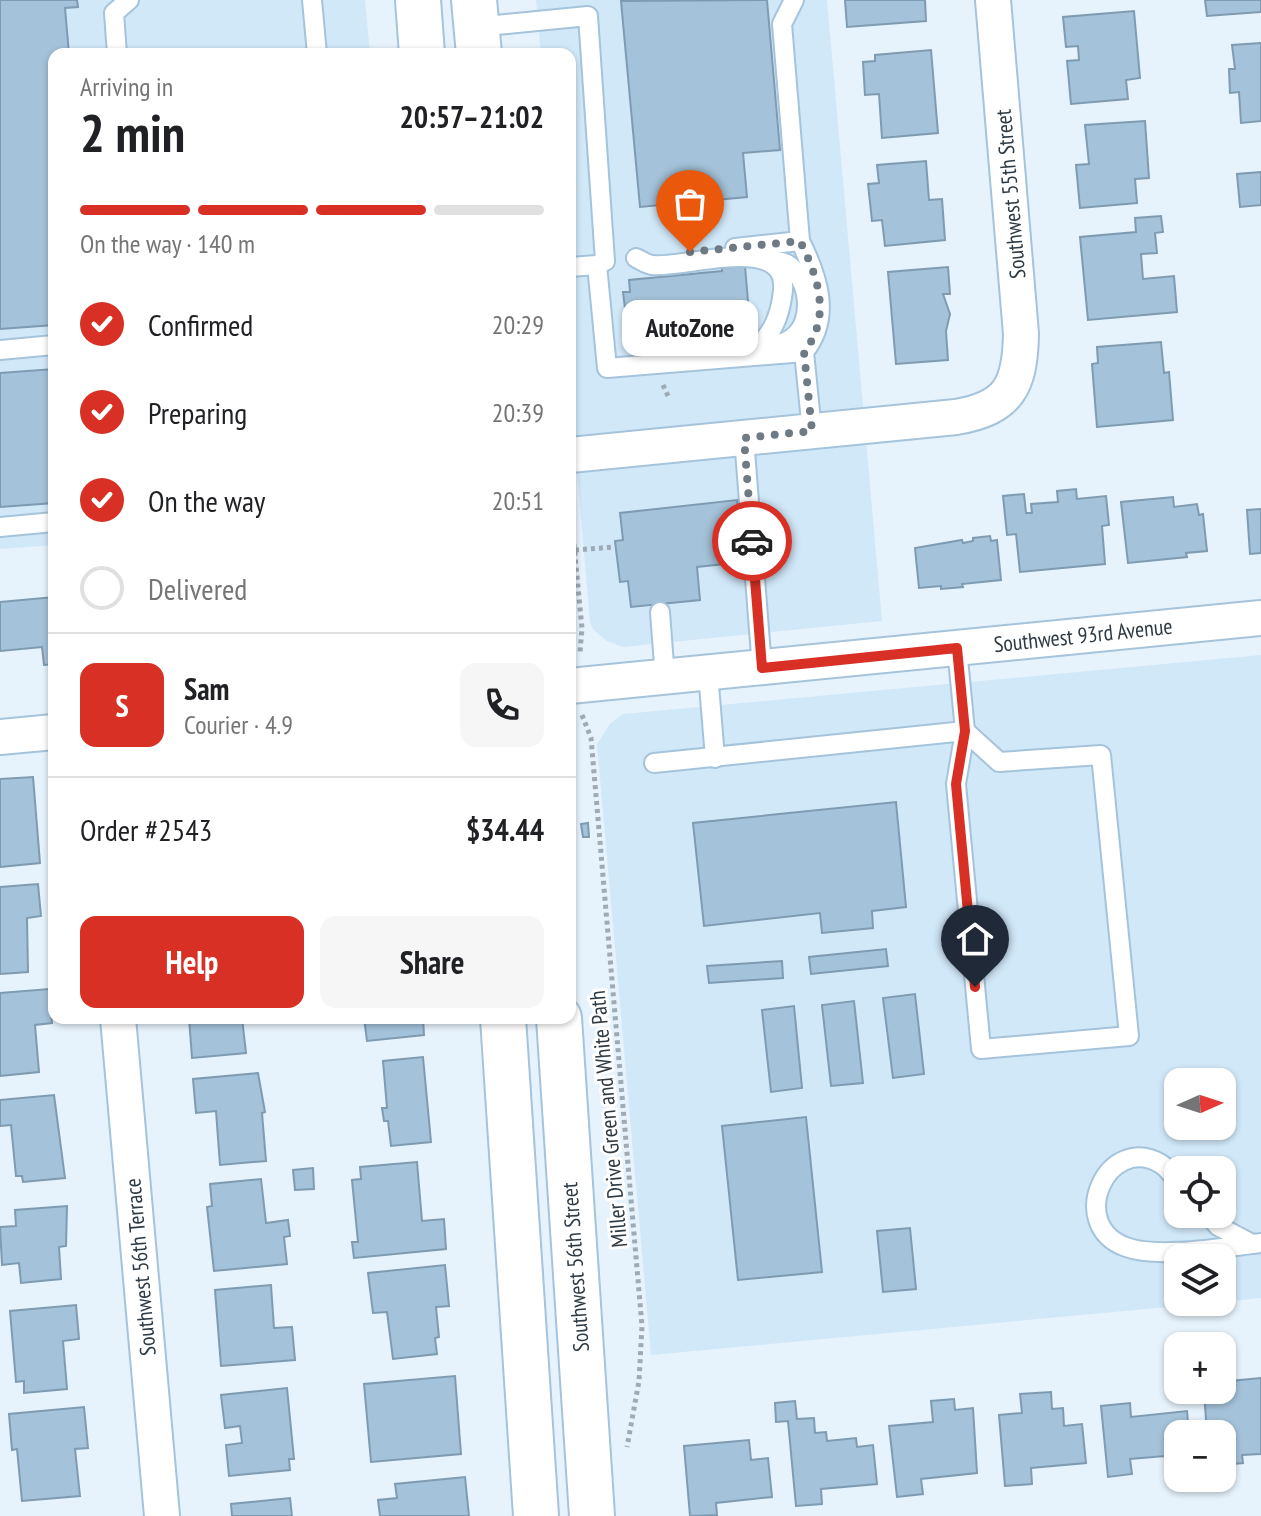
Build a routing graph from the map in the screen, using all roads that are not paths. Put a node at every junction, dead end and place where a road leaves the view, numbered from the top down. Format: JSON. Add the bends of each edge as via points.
{"nodes":[{"id":1,"x":129,"y":0,"type":"edge"},
{"id":2,"x":312,"y":0,"type":"edge"},
{"id":3,"x":418,"y":0,"type":"edge"},
{"id":4,"x":794,"y":0,"type":"edge"},
{"id":5,"x":993,"y":0,"type":"edge"},
{"id":6,"x":476,"y":27,"type":"edge"},
{"id":7,"x":117,"y":48,"type":"edge"},
{"id":8,"x":316,"y":48,"type":"edge"},
{"id":9,"x":422,"y":48,"type":"edge"},
{"id":10,"x":800,"y":241,"type":"junction"},
{"id":11,"x":636,"y":258,"type":"junction"},
{"id":12,"x":765,"y":259,"type":"junction"},
{"id":13,"x":601,"y":263,"type":"junction"},
{"id":14,"x":576,"y":266,"type":"edge"},
{"id":15,"x":48,"y":346,"type":"edge"},
{"id":16,"x":0,"y":350,"type":"edge"},
{"id":17,"x":804,"y":352,"type":"junction"},
{"id":18,"x":751,"y":356,"type":"junction"},
{"id":19,"x":812,"y":431,"type":"junction"},
{"id":20,"x":744,"y":438,"type":"junction"},
{"id":21,"x":576,"y":454,"type":"edge"},
{"id":22,"x":48,"y":523,"type":"edge"},
{"id":23,"x":0,"y":527,"type":"edge"},
{"id":24,"x":660,"y":612,"type":"dead end"},
{"id":25,"x":1261,"y":618,"type":"edge"},
{"id":26,"x":957,"y":648,"type":"junction"},
{"id":27,"x":762,"y":668,"type":"junction"},
{"id":28,"x":708,"y":673,"type":"junction"},
{"id":29,"x":665,"y":678,"type":"junction"},
{"id":30,"x":576,"y":685,"type":"edge"},
{"id":31,"x":965,"y":731,"type":"junction"},
{"id":32,"x":48,"y":733,"type":"edge"},
{"id":33,"x":0,"y":737,"type":"edge"},
{"id":34,"x":715,"y":758,"type":"junction"},
{"id":35,"x":654,"y":763,"type":"dead end"},
{"id":36,"x":119,"y":1024,"type":"edge"},
{"id":37,"x":503,"y":1024,"type":"edge"},
{"id":38,"x":559,"y":1024,"type":"edge"},
{"id":39,"x":1164,"y":1166,"type":"edge"},
{"id":40,"x":1222,"y":1228,"type":"edge"},
{"id":41,"x":1256,"y":1244,"type":"edge"},
{"id":42,"x":162,"y":1516,"type":"edge"},
{"id":43,"x":536,"y":1516,"type":"edge"},
{"id":44,"x":592,"y":1516,"type":"edge"}],
"edges":[{"from":1,"to":7,"type":"lane","via":[[114,13]]},
{"from":2,"to":8,"type":"lane"},
{"from":3,"to":9,"type":"main road"},
{"from":4,"to":10,"type":"lane","via":[[782,24]]},
{"from":5,"to":19,"type":"street","name":"Southwest 55th Street","via":[[1020,313],[1021,354],[1012,388],[1004,399],[973,414]]},
{"from":6,"to":13,"type":"lane","via":[[588,16]]},
{"from":10,"to":11,"type":"lane"},
{"from":10,"to":17,"type":"lane","via":[[820,292],[815,339]]},
{"from":11,"to":12,"type":"lane","via":[[651,265],[745,256]]},
{"from":11,"to":13,"type":"lane"},
{"from":12,"to":18,"type":"lane","via":[[777,268],[782,301],[778,321]]},
{"from":12,"to":18,"type":"lane","via":[[786,263],[798,274],[807,304],[794,338]]},
{"from":13,"to":14,"type":"lane"},
{"from":13,"to":18,"type":"lane","via":[[607,368]]},
{"from":15,"to":16,"type":"lane"},
{"from":17,"to":18,"type":"lane"},
{"from":17,"to":19,"type":"lane"},
{"from":19,"to":20,"type":"street"},
{"from":20,"to":21,"type":"street"},
{"from":20,"to":27,"type":"lane"},
{"from":22,"to":23,"type":"lane"},
{"from":24,"to":29,"type":"lane"},
{"from":25,"to":26,"type":"street","name":"Southwest 93rd Avenue"},
{"from":26,"to":27,"type":"street","name":"Southwest 93rd Avenue"},
{"from":26,"to":31,"type":"lane"},
{"from":27,"to":28,"type":"street","name":"Southwest 93rd Avenue"},
{"from":28,"to":29,"type":"street","name":"Southwest 93rd Avenue"},
{"from":28,"to":34,"type":"lane"},
{"from":29,"to":30,"type":"street","name":"Southwest 93rd Avenue"},
{"from":31,"to":31,"type":"lane","via":[[956,784],[981,1049],[1129,1036],[1101,755],[999,762]]},
{"from":31,"to":34,"type":"lane"},
{"from":32,"to":33,"type":"street"},
{"from":34,"to":35,"type":"lane"},
{"from":36,"to":42,"type":"street","name":"Southwest 56th Terrace"},
{"from":37,"to":43,"type":"main road"},
{"from":38,"to":44,"type":"main road","name":"Southwest 56th Street"},
{"from":39,"to":41,"type":"lane","via":[[1134,1159],[1108,1172],[1095,1199],[1096,1214],[1112,1239],[1151,1252]]},
{"from":40,"to":41,"type":"lane"}]}
